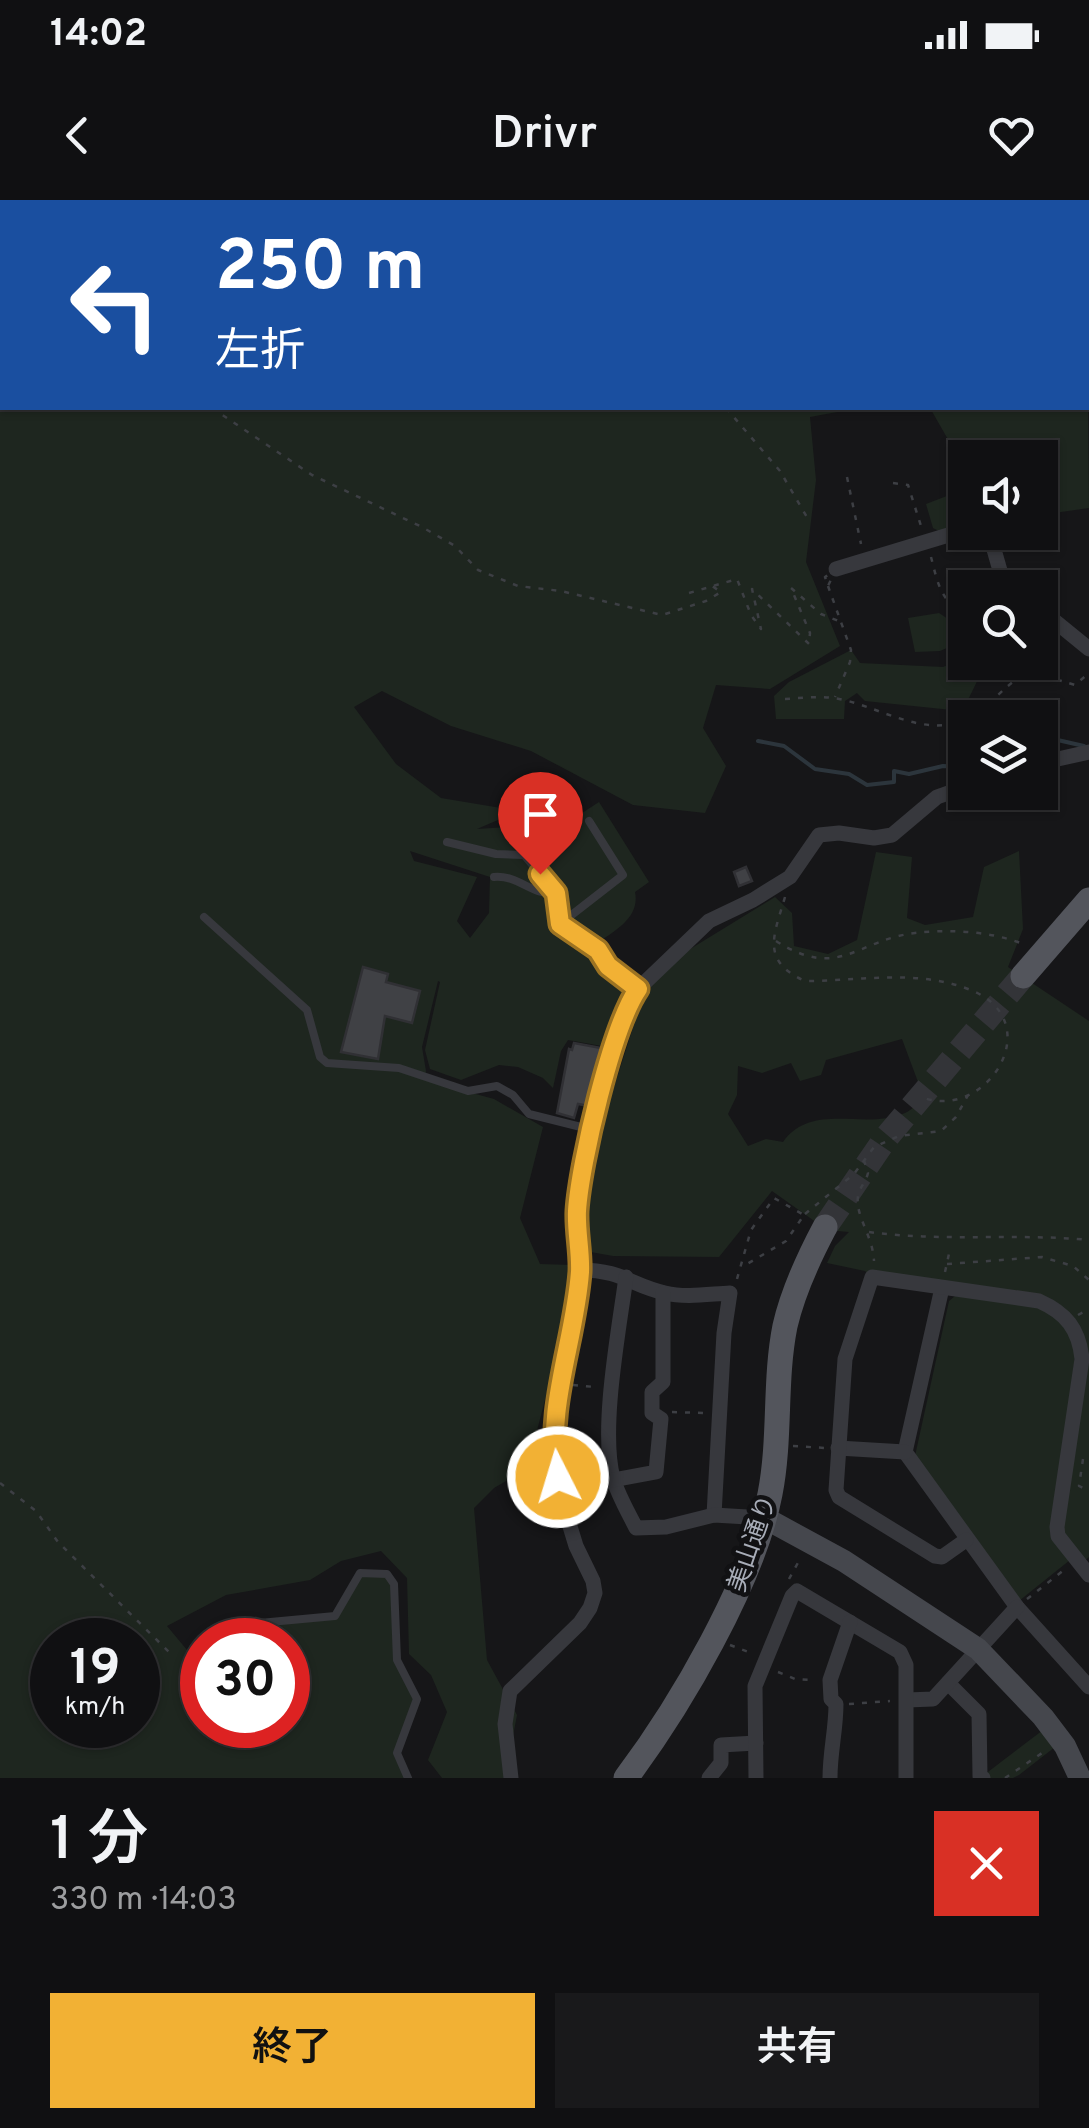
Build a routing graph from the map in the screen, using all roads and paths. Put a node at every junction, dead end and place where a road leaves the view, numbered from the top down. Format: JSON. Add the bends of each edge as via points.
{"nodes":[{"id":1,"x":215,"y":410,"type":"edge"},
{"id":2,"x":728,"y":410,"type":"edge"},
{"id":3,"x":846,"y":477,"type":"dead end"},
{"id":4,"x":893,"y":483,"type":"dead end"},
{"id":5,"x":808,"y":519,"type":"dead end"},
{"id":6,"x":948,"y":534,"type":"edge"},
{"id":7,"x":926,"y":540,"type":"junction"},
{"id":8,"x":864,"y":560,"type":"junction"},
{"id":9,"x":836,"y":570,"type":"dead end"},
{"id":10,"x":712,"y":586,"type":"junction"},
{"id":11,"x":828,"y":586,"type":"dead end"},
{"id":12,"x":688,"y":593,"type":"dead end"},
{"id":13,"x":948,"y":600,"type":"edge"},
{"id":14,"x":840,"y":622,"type":"junction"},
{"id":15,"x":1058,"y":624,"type":"edge"},
{"id":16,"x":1089,"y":649,"type":"edge"},
{"id":17,"x":1089,"y":673,"type":"edge"},
{"id":18,"x":835,"y":698,"type":"junction"},
{"id":19,"x":785,"y":699,"type":"dead end"},
{"id":20,"x":990,"y":700,"type":"edge"},
{"id":21,"x":948,"y":722,"type":"edge"},
{"id":22,"x":1089,"y":752,"type":"edge"},
{"id":23,"x":1058,"y":759,"type":"edge"},
{"id":24,"x":948,"y":793,"type":"edge"},
{"id":25,"x":589,"y":821,"type":"dead end"},
{"id":26,"x":446,"y":842,"type":"dead end"},
{"id":27,"x":494,"y":876,"type":"dead end"},
{"id":28,"x":790,"y":877,"type":"junction"},
{"id":29,"x":556,"y":893,"type":"junction"},
{"id":30,"x":1089,"y":900,"type":"edge"},
{"id":31,"x":204,"y":916,"type":"dead end"},
{"id":32,"x":560,"y":924,"type":"junction"},
{"id":33,"x":775,"y":940,"type":"junction"},
{"id":34,"x":1042,"y":953,"type":"junction"},
{"id":35,"x":1023,"y":976,"type":"tunnel mouth"},
{"id":36,"x":638,"y":989,"type":"junction"},
{"id":37,"x":968,"y":1095,"type":"junction"},
{"id":38,"x":924,"y":1098,"type":"dead end"},
{"id":39,"x":593,"y":1130,"type":"junction"},
{"id":40,"x":864,"y":1160,"type":"junction"},
{"id":41,"x":814,"y":1221,"type":"junction"},
{"id":42,"x":869,"y":1232,"type":"junction"},
{"id":43,"x":1089,"y":1240,"type":"edge"},
{"id":44,"x":950,"y":1249,"type":"dead end"},
{"id":45,"x":874,"y":1260,"type":"dead end"},
{"id":46,"x":947,"y":1264,"type":"junction"},
{"id":47,"x":580,"y":1270,"type":"junction"},
{"id":48,"x":1087,"y":1274,"type":"edge"},
{"id":49,"x":626,"y":1277,"type":"junction"},
{"id":50,"x":1089,"y":1280,"type":"edge"},
{"id":51,"x":942,"y":1288,"type":"junction"},
{"id":52,"x":662,"y":1293,"type":"junction"},
{"id":53,"x":662,"y":1412,"type":"dead end"},
{"id":54,"x":721,"y":1413,"type":"junction"},
{"id":55,"x":792,"y":1446,"type":"dead end"},
{"id":56,"x":838,"y":1448,"type":"junction"},
{"id":57,"x":1084,"y":1449,"type":"dead end"},
{"id":58,"x":905,"y":1452,"type":"junction"},
{"id":59,"x":613,"y":1480,"type":"junction"},
{"id":60,"x":0,"y":1483,"type":"edge"},
{"id":61,"x":1089,"y":1491,"type":"edge"},
{"id":62,"x":714,"y":1514,"type":"junction"},
{"id":63,"x":765,"y":1518,"type":"junction"},
{"id":64,"x":966,"y":1540,"type":"junction"},
{"id":65,"x":803,"y":1553,"type":"dead end"},
{"id":66,"x":1072,"y":1563,"type":"dead end"},
{"id":67,"x":1089,"y":1575,"type":"edge"},
{"id":68,"x":789,"y":1579,"type":"dead end"},
{"id":69,"x":1020,"y":1605,"type":"junction"},
{"id":70,"x":310,"y":1618,"type":"edge"},
{"id":71,"x":850,"y":1622,"type":"junction"},
{"id":72,"x":730,"y":1645,"type":"dead end"},
{"id":73,"x":978,"y":1648,"type":"junction"},
{"id":74,"x":174,"y":1657,"type":"dead end"},
{"id":75,"x":758,"y":1660,"type":"junction"},
{"id":76,"x":830,"y":1680,"type":"junction"},
{"id":77,"x":948,"y":1683,"type":"junction"},
{"id":78,"x":1089,"y":1687,"type":"edge"},
{"id":79,"x":907,"y":1700,"type":"junction"},
{"id":80,"x":836,"y":1704,"type":"junction"},
{"id":81,"x":756,"y":1743,"type":"junction"},
{"id":82,"x":1049,"y":1748,"type":"dead end"},
{"id":83,"x":1007,"y":1776,"type":"edge"},
{"id":84,"x":981,"y":1777,"type":"edge"},
{"id":85,"x":408,"y":1778,"type":"edge"},
{"id":86,"x":511,"y":1778,"type":"edge"},
{"id":87,"x":626,"y":1778,"type":"edge"},
{"id":88,"x":708,"y":1778,"type":"edge"},
{"id":89,"x":756,"y":1778,"type":"edge"},
{"id":90,"x":830,"y":1778,"type":"edge"},
{"id":91,"x":906,"y":1778,"type":"edge"},
{"id":92,"x":1016,"y":1778,"type":"edge"},
{"id":93,"x":1080,"y":1778,"type":"edge"}],
"edges":[{"from":1,"to":10,"type":"path","via":[[312,475],[422,527],[455,546],[478,570],[518,586],[662,616],[720,592]]},
{"from":2,"to":5,"type":"path","via":[[780,471]]},
{"from":3,"to":8,"type":"path"},
{"from":4,"to":7,"type":"path","via":[[908,485]]},
{"from":6,"to":7,"type":"street"},
{"from":7,"to":8,"type":"street"},
{"from":7,"to":13,"type":"path"},
{"from":8,"to":9,"type":"street"},
{"from":10,"to":12,"type":"path"},
{"from":10,"to":14,"type":"path","via":[[737,579],[762,628],[752,589],[809,644],[792,588]]},
{"from":11,"to":14,"type":"path"},
{"from":14,"to":18,"type":"path","via":[[851,650]]},
{"from":15,"to":16,"type":"street"},
{"from":17,"to":20,"type":"path","via":[[1074,685],[1024,675]]},
{"from":18,"to":19,"type":"path"},
{"from":18,"to":21,"type":"path","via":[[909,721]]},
{"from":22,"to":23,"type":"street"},
{"from":24,"to":28,"type":"street","via":[[892,835],[819,835]]},
{"from":25,"to":32,"type":"lane","via":[[624,875]]},
{"from":26,"to":29,"type":"lane","via":[[524,855]]},
{"from":27,"to":29,"type":"lane"},
{"from":28,"to":33,"type":"path"},
{"from":28,"to":36,"type":"street","via":[[710,921]]},
{"from":29,"to":32,"type":"lane"},
{"from":30,"to":34,"type":"main road"},
{"from":31,"to":39,"type":"lane","via":[[306,1010],[326,1063],[398,1068],[468,1090],[497,1086],[529,1114]]},
{"from":32,"to":36,"type":"lane"},
{"from":33,"to":34,"type":"path","via":[[797,954],[831,959],[916,933],[967,932]]},
{"from":33,"to":37,"type":"path","via":[[780,964],[805,982],[910,978],[981,994],[1004,1019],[1008,1052],[1002,1067]]},
{"from":34,"to":35,"type":"main road"},
{"from":36,"to":39,"type":"street"},
{"from":37,"to":38,"type":"path","via":[[938,1103]]},
{"from":37,"to":40,"type":"path","via":[[941,1131],[889,1140]]},
{"from":39,"to":47,"type":"street","via":[[577,1210]]},
{"from":40,"to":41,"type":"path"},
{"from":40,"to":42,"type":"path","via":[[868,1173],[858,1208]]},
{"from":41,"to":41,"type":"path","via":[[786,1241],[742,1267],[751,1230],[774,1198]]},
{"from":41,"to":63,"type":"main road","name":"美山通り","via":[[785,1329]]},
{"from":42,"to":43,"type":"path"},
{"from":42,"to":45,"type":"path"},
{"from":44,"to":46,"type":"path"},
{"from":46,"to":48,"type":"path","via":[[1042,1257]]},
{"from":46,"to":51,"type":"path"},
{"from":47,"to":49,"type":"street"},
{"from":47,"to":86,"type":"street","via":[[552,1435],[561,1497],[594,1594],[580,1624],[510,1690],[505,1724]]},
{"from":48,"to":50,"type":"path"},
{"from":49,"to":52,"type":"street"},
{"from":49,"to":59,"type":"street","via":[[612,1388]]},
{"from":51,"to":56,"type":"street","via":[[872,1277],[845,1360]]},
{"from":51,"to":58,"type":"street"},
{"from":51,"to":67,"type":"street","via":[[1038,1301],[1074,1328],[1082,1358],[1057,1527]]},
{"from":52,"to":54,"type":"street","via":[[730,1293]]},
{"from":52,"to":59,"type":"street","via":[[663,1382],[652,1392],[652,1413],[661,1418],[656,1472]]},
{"from":53,"to":54,"type":"path"},
{"from":54,"to":62,"type":"street"},
{"from":55,"to":56,"type":"path"},
{"from":56,"to":58,"type":"street"},
{"from":56,"to":64,"type":"street","via":[[838,1498],[935,1556]]},
{"from":57,"to":61,"type":"path","via":[[1079,1486]]},
{"from":58,"to":64,"type":"street"},
{"from":59,"to":62,"type":"street","via":[[636,1528]]},
{"from":60,"to":74,"type":"path","via":[[36,1511],[58,1542]]},
{"from":62,"to":63,"type":"street"},
{"from":63,"to":73,"type":"street"},
{"from":63,"to":87,"type":"main road","name":"美山通り","via":[[693,1673]]},
{"from":64,"to":69,"type":"street"},
{"from":65,"to":68,"type":"path"},
{"from":66,"to":69,"type":"path"},
{"from":69,"to":73,"type":"street"},
{"from":69,"to":78,"type":"street"},
{"from":70,"to":85,"type":"lane","via":[[334,1616],[360,1573],[387,1574],[394,1584],[397,1660],[417,1699],[397,1753]]},
{"from":71,"to":75,"type":"street","via":[[798,1591]]},
{"from":71,"to":76,"type":"street"},
{"from":71,"to":79,"type":"street","via":[[900,1652]]},
{"from":72,"to":75,"type":"path"},
{"from":73,"to":77,"type":"street"},
{"from":73,"to":93,"type":"street","via":[[1043,1716]]},
{"from":75,"to":76,"type":"path","via":[[796,1679]]},
{"from":75,"to":81,"type":"street"},
{"from":76,"to":80,"type":"street"},
{"from":77,"to":79,"type":"street","via":[[933,1699]]},
{"from":77,"to":84,"type":"street","via":[[994,1734],[980,1747]]},
{"from":79,"to":80,"type":"path"},
{"from":79,"to":91,"type":"street"},
{"from":80,"to":90,"type":"street"},
{"from":81,"to":88,"type":"street","via":[[721,1745],[721,1763]]},
{"from":81,"to":89,"type":"street"},
{"from":82,"to":83,"type":"path"},
{"from":83,"to":92,"type":"path"}]}
